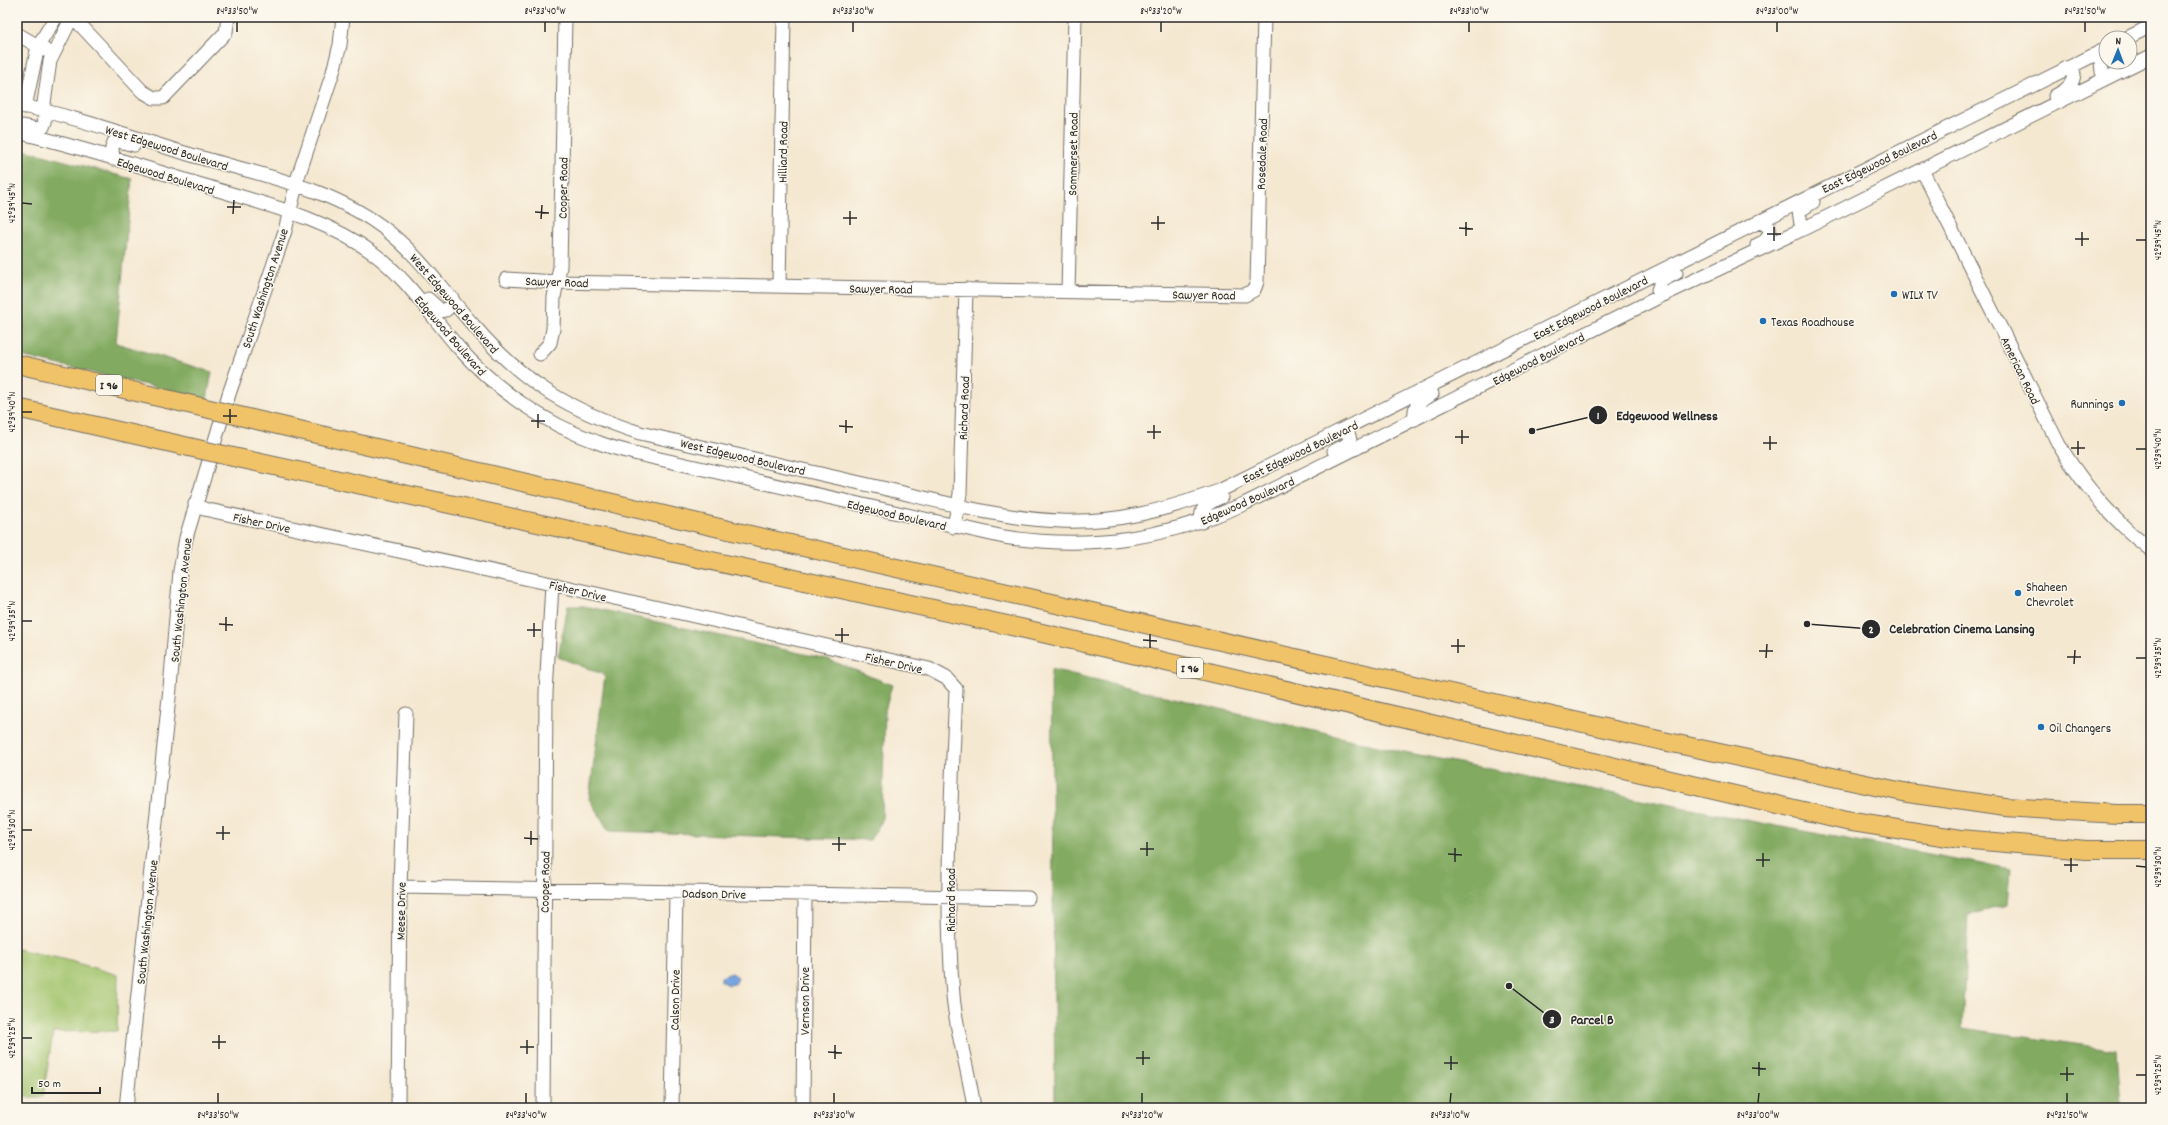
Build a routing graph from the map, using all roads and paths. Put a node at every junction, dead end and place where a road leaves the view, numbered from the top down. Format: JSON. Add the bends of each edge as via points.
{"nodes":[{"id":1,"x":56,"y":17,"type":"edge"},
{"id":2,"x":68,"y":17,"type":"edge"},
{"id":3,"x":73,"y":17,"type":"edge"},
{"id":4,"x":228,"y":17,"type":"edge"},
{"id":5,"x":343,"y":17,"type":"edge"},
{"id":6,"x":565,"y":17,"type":"edge"},
{"id":7,"x":784,"y":17,"type":"edge"},
{"id":8,"x":1075,"y":17,"type":"edge"},
{"id":9,"x":1264,"y":17,"type":"edge"},
{"id":10,"x":2151,"y":26,"type":"edge"},
{"id":11,"x":2138,"y":32,"type":"edge"},
{"id":12,"x":17,"y":34,"type":"edge"},
{"id":13,"x":2151,"y":34,"type":"edge"},
{"id":14,"x":2138,"y":41,"type":"edge"},
{"id":15,"x":38,"y":46,"type":"junction"},
{"id":16,"x":2098,"y":53,"type":"edge"},
{"id":17,"x":52,"y":54,"type":"junction"},
{"id":18,"x":2151,"y":56,"type":"edge"},
{"id":19,"x":2066,"y":68,"type":"junction"},
{"id":20,"x":2103,"y":70,"type":"edge"},
{"id":21,"x":2106,"y":78,"type":"junction"},
{"id":22,"x":21,"y":106,"type":"edge"},
{"id":23,"x":43,"y":110,"type":"junction"},
{"id":24,"x":17,"y":125,"type":"edge"},
{"id":25,"x":17,"y":132,"type":"edge"},
{"id":26,"x":1966,"y":149,"type":"junction"},
{"id":27,"x":188,"y":154,"type":"junction"},
{"id":28,"x":1891,"y":156,"type":"junction"},
{"id":29,"x":113,"y":158,"type":"junction"},
{"id":30,"x":1922,"y":170,"type":"junction"},
{"id":31,"x":297,"y":186,"type":"junction"},
{"id":32,"x":288,"y":212,"type":"junction"},
{"id":33,"x":1759,"y":221,"type":"junction"},
{"id":34,"x":1807,"y":227,"type":"junction"},
{"id":35,"x":1712,"y":246,"type":"junction"},
{"id":36,"x":391,"y":268,"type":"junction"},
{"id":37,"x":1714,"y":272,"type":"junction"},
{"id":38,"x":506,"y":279,"type":"dead end"},
{"id":39,"x":557,"y":282,"type":"junction"},
{"id":40,"x":779,"y":286,"type":"junction"},
{"id":41,"x":966,"y":289,"type":"junction"},
{"id":42,"x":1254,"y":290,"type":"joint"},
{"id":43,"x":1068,"y":291,"type":"junction"},
{"id":44,"x":1659,"y":297,"type":"junction"},
{"id":45,"x":452,"y":298,"type":"junction"},
{"id":46,"x":540,"y":354,"type":"dead end"},
{"id":47,"x":1484,"y":360,"type":"junction"},
{"id":48,"x":17,"y":364,"type":"edge"},
{"id":49,"x":17,"y":408,"type":"edge"},
{"id":50,"x":1415,"y":419,"type":"junction"},
{"id":51,"x":1347,"y":428,"type":"junction"},
{"id":52,"x":1272,"y":466,"type":"junction"},
{"id":53,"x":1288,"y":483,"type":"junction"},
{"id":54,"x":195,"y":504,"type":"junction"},
{"id":55,"x":958,"y":505,"type":"junction"},
{"id":56,"x":1060,"y":521,"type":"joint"},
{"id":57,"x":1202,"y":522,"type":"junction"},
{"id":58,"x":954,"y":527,"type":"junction"},
{"id":59,"x":2151,"y":550,"type":"edge"},
{"id":60,"x":552,"y":584,"type":"junction"},
{"id":61,"x":956,"y":689,"type":"joint"},
{"id":62,"x":406,"y":714,"type":"dead end"},
{"id":63,"x":2151,"y":814,"type":"edge"},
{"id":64,"x":2151,"y":850,"type":"edge"},
{"id":65,"x":400,"y":888,"type":"junction"},
{"id":66,"x":544,"y":890,"type":"junction"},
{"id":67,"x":676,"y":893,"type":"junction"},
{"id":68,"x":805,"y":895,"type":"junction"},
{"id":69,"x":948,"y":897,"type":"junction"},
{"id":70,"x":1028,"y":898,"type":"dead end"},
{"id":71,"x":126,"y":1108,"type":"edge"},
{"id":72,"x":398,"y":1108,"type":"edge"},
{"id":73,"x":543,"y":1108,"type":"edge"},
{"id":74,"x":672,"y":1108,"type":"edge"},
{"id":75,"x":803,"y":1108,"type":"edge"},
{"id":76,"x":974,"y":1108,"type":"edge"}],
"edges":[{"from":1,"to":15,"type":"street"},
{"from":2,"to":17,"type":"street","via":[[68,25]]},
{"from":3,"to":4,"type":"street","via":[[142,91],[154,98],[163,98],[226,32]]},
{"from":5,"to":31,"type":"street","name":"South Washington Avenue","via":[[334,72]]},
{"from":6,"to":39,"type":"street","name":"Cooper Road","via":[[560,268]]},
{"from":7,"to":40,"type":"street","name":"Hilliard Road"},
{"from":8,"to":43,"type":"street","name":"Sommerset Road"},
{"from":9,"to":42,"type":"street","name":"Rosedale Road","via":[[1257,282]]},
{"from":10,"to":11,"type":"street"},
{"from":12,"to":15,"type":"street"},
{"from":13,"to":14,"type":"street"},
{"from":15,"to":17,"type":"street"},
{"from":15,"to":22,"type":"street"},
{"from":16,"to":19,"type":"street","name":"East Edgewood Boulevard"},
{"from":17,"to":23,"type":"street"},
{"from":18,"to":21,"type":"street","name":"East Edgewood Boulevard"},
{"from":19,"to":26,"type":"street","via":[[2074,74],[2071,84],[2065,90],[1975,135]]},
{"from":19,"to":28,"type":"street","name":"East Edgewood Boulevard"},
{"from":20,"to":21,"type":"street"},
{"from":21,"to":26,"type":"street","name":"East Edgewood Boulevard"},
{"from":22,"to":23,"type":"street","name":"West Edgewood Boulevard"},
{"from":23,"to":24,"type":"street","via":[[43,127],[38,129]]},
{"from":23,"to":27,"type":"street","name":"West Edgewood Boulevard"},
{"from":25,"to":29,"type":"street","name":"Edgewood Boulevard"},
{"from":26,"to":30,"type":"street","name":"East Edgewood Boulevard"},
{"from":27,"to":29,"type":"street","via":[[170,156],[118,141],[114,142],[112,148]]},
{"from":27,"to":31,"type":"street","name":"West Edgewood Boulevard"},
{"from":28,"to":33,"type":"street","name":"East Edgewood Boulevard"},
{"from":28,"to":34,"type":"street","via":[[1881,169],[1803,207],[1798,216],[1801,224]]},
{"from":29,"to":32,"type":"street","name":"Edgewood Boulevard"},
{"from":30,"to":34,"type":"street","name":"East Edgewood Boulevard"},
{"from":30,"to":59,"type":"street","name":"American Road","via":[[2062,450],[2083,482],[2102,504]]},
{"from":31,"to":32,"type":"street","name":"South Washington Avenue"},
{"from":31,"to":45,"type":"street","name":"West Edgewood Boulevard","via":[[365,216],[389,232],[429,270]]},
{"from":32,"to":36,"type":"street","name":"Edgewood Boulevard","via":[[324,224],[347,236]]},
{"from":32,"to":54,"type":"street","name":"South Washington Avenue"},
{"from":33,"to":35,"type":"street","name":"East Edgewood Boulevard"},
{"from":33,"to":37,"type":"street","via":[[1769,227],[1769,237],[1726,259]]},
{"from":34,"to":37,"type":"street","name":"Edgewood Boulevard"},
{"from":35,"to":44,"type":"street","via":[[1703,259],[1662,281],[1658,290]]},
{"from":35,"to":47,"type":"street","name":"East Edgewood Boulevard"},
{"from":36,"to":45,"type":"street","via":[[405,273],[441,311],[446,310]]},
{"from":36,"to":58,"type":"street","name":"Edgewood Boulevard","via":[[479,369],[532,411],[566,429],[597,443],[642,455]]},
{"from":37,"to":44,"type":"street","name":"Edgewood Boulevard"},
{"from":38,"to":39,"type":"street","name":"Sawyer Road"},
{"from":39,"to":40,"type":"street","name":"Sawyer Road"},
{"from":39,"to":46,"type":"street","name":"Cooper Road","via":[[554,297],[554,329],[550,343]]},
{"from":40,"to":41,"type":"street","name":"Sawyer Road"},
{"from":41,"to":43,"type":"street","name":"Sawyer Road"},
{"from":41,"to":55,"type":"street","name":"Richard Road"},
{"from":42,"to":43,"type":"street","name":"Sawyer Road","via":[[1245,295]]},
{"from":44,"to":50,"type":"street","name":"Edgewood Boulevard"},
{"from":45,"to":55,"type":"street","name":"West Edgewood Boulevard","via":[[474,327],[519,371],[545,392],[606,422],[640,433]]},
{"from":47,"to":50,"type":"street","via":[[1476,373],[1421,400],[1414,410]]},
{"from":47,"to":51,"type":"street","name":"East Edgewood Boulevard"},
{"from":48,"to":63,"type":"highway","number":"I 96","bridge":true,"via":[[724,529],[1647,737],[1900,791],[2005,807]]},
{"from":49,"to":64,"type":"highway","number":"I 96","bridge":true,"via":[[1025,629],[1846,821],[1961,839],[2086,850]]},
{"from":50,"to":53,"type":"street","name":"Edgewood Boulevard"},
{"from":51,"to":52,"type":"street","name":"East Edgewood Boulevard"},
{"from":51,"to":53,"type":"street","via":[[1350,440],[1346,445],[1293,472]]},
{"from":52,"to":56,"type":"street","name":"East Edgewood Boulevard","via":[[1219,491],[1168,509],[1130,517]]},
{"from":52,"to":57,"type":"street","via":[[1262,480],[1203,507],[1200,514]]},
{"from":53,"to":57,"type":"street","name":"Edgewood Boulevard"},
{"from":54,"to":60,"type":"street","name":"Fisher Drive","via":[[204,509]]},
{"from":54,"to":71,"type":"street","name":"South Washington Avenue","via":[[180,571]]},
{"from":55,"to":56,"type":"street","name":"West Edgewood Boulevard","via":[[1024,518]]},
{"from":55,"to":58,"type":"street","name":"Richard Road"},
{"from":57,"to":58,"type":"street","name":"Edgewood Boulevard","via":[[1159,534],[1091,543],[1032,541]]},
{"from":60,"to":61,"type":"street","name":"Fisher Drive","via":[[929,670],[946,678]]},
{"from":60,"to":66,"type":"street","name":"Cooper Road","via":[[546,693]]},
{"from":61,"to":69,"type":"street","name":"Richard Road"},
{"from":62,"to":65,"type":"street","name":"Meese Drive"},
{"from":65,"to":66,"type":"street","name":"Dadson Drive"},
{"from":65,"to":72,"type":"street","name":"Meese Drive"},
{"from":66,"to":67,"type":"street","name":"Dadson Drive"},
{"from":66,"to":73,"type":"street","name":"Cooper Road"},
{"from":67,"to":68,"type":"street","name":"Dadson Drive"},
{"from":67,"to":74,"type":"street","name":"Calson Drive"},
{"from":68,"to":69,"type":"street","name":"Dadson Drive"},
{"from":68,"to":75,"type":"street","name":"Vernson Drive"},
{"from":69,"to":70,"type":"street","name":"Dadson Drive"},
{"from":69,"to":76,"type":"street","name":"Richard Road","via":[[956,1025]]}]}
